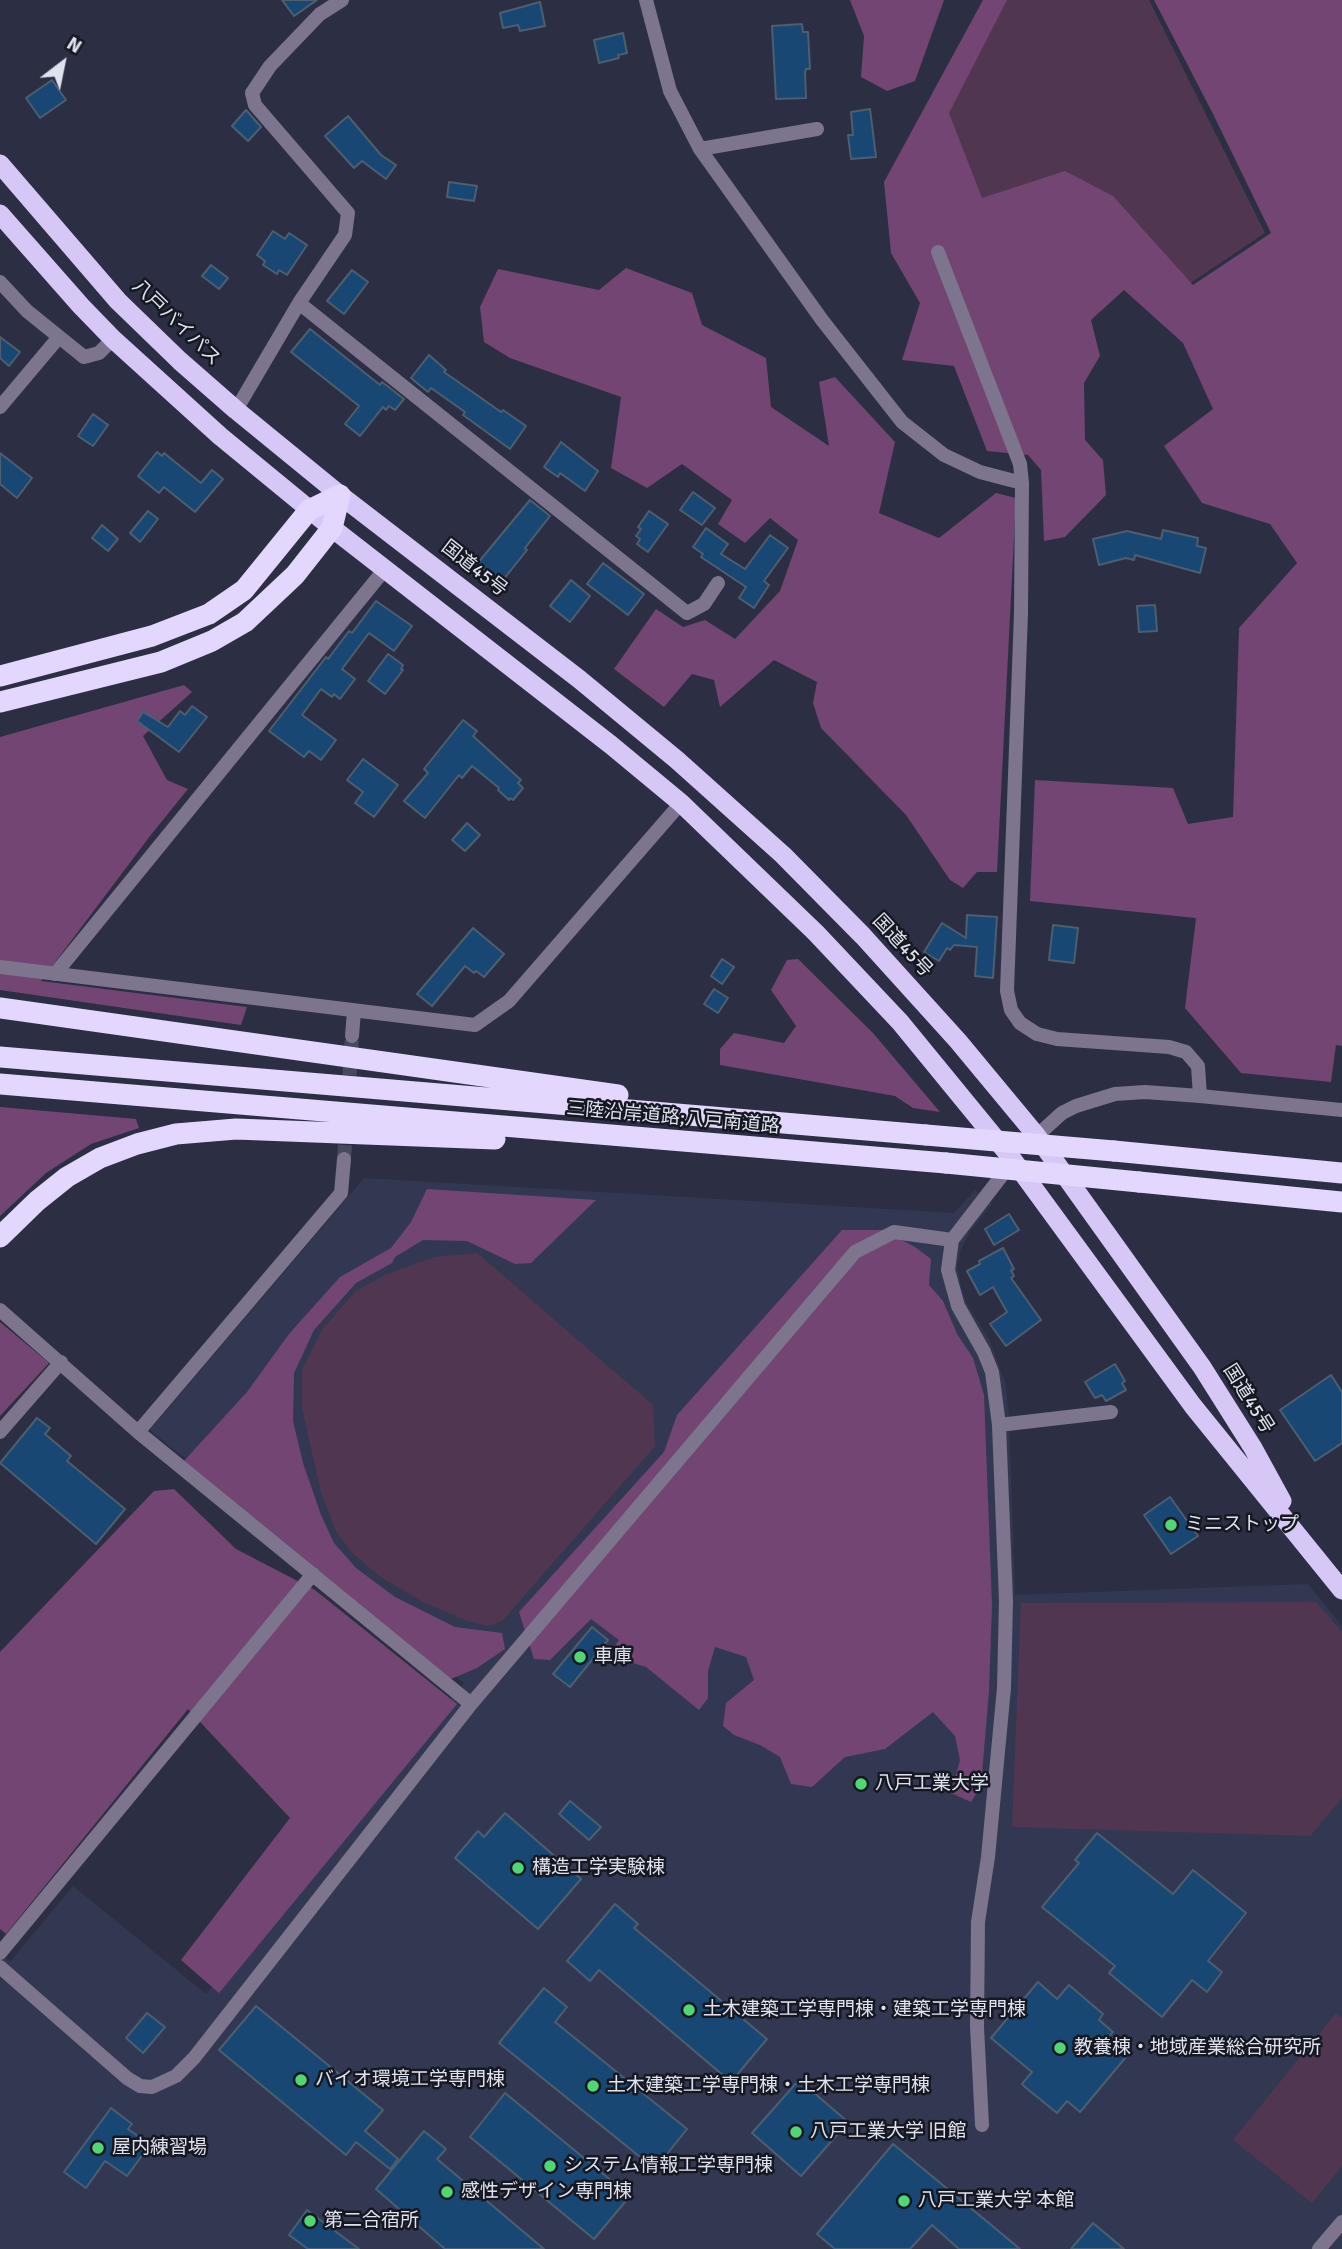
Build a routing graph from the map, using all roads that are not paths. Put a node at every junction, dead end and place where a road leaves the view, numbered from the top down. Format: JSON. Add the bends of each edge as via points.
{"nodes":[{"id":1,"x":342,"y":0,"type":"edge"},
{"id":2,"x":646,"y":0,"type":"edge"},
{"id":3,"x":817,"y":129,"type":"dead end"},
{"id":4,"x":699,"y":149,"type":"junction"},
{"id":5,"x":0,"y":164,"type":"edge"},
{"id":6,"x":0,"y":214,"type":"edge"},
{"id":7,"x":938,"y":252,"type":"dead end"},
{"id":8,"x":0,"y":282,"type":"edge"},
{"id":9,"x":299,"y":303,"type":"junction"},
{"id":10,"x":59,"y":337,"type":"junction"},
{"id":11,"x":113,"y":339,"type":"junction"},
{"id":12,"x":0,"y":407,"type":"edge"},
{"id":13,"x":236,"y":410,"type":"junction"},
{"id":14,"x":1023,"y":483,"type":"junction"},
{"id":15,"x":340,"y":495,"type":"junction"},
{"id":16,"x":309,"y":510,"type":"junction"},
{"id":17,"x":332,"y":528,"type":"junction"},
{"id":18,"x":385,"y":569,"type":"junction"},
{"id":19,"x":719,"y":583,"type":"dead end"},
{"id":20,"x":0,"y":676,"type":"edge"},
{"id":21,"x":0,"y":702,"type":"edge"},
{"id":22,"x":681,"y":803,"type":"junction"},
{"id":23,"x":0,"y":967,"type":"edge"},
{"id":24,"x":55,"y":974,"type":"junction"},
{"id":25,"x":0,"y":1008,"type":"edge"},
{"id":26,"x":354,"y":1011,"type":"junction"},
{"id":27,"x":352,"y":1036,"type":"tunnel mouth"},
{"id":28,"x":0,"y":1057,"type":"edge"},
{"id":29,"x":0,"y":1084,"type":"edge"},
{"id":30,"x":1200,"y":1096,"type":"junction"},
{"id":31,"x":1342,"y":1110,"type":"edge"},
{"id":32,"x":820,"y":1125,"type":"junction"},
{"id":33,"x":1036,"y":1135,"type":"junction"},
{"id":34,"x":631,"y":1138,"type":"junction"},
{"id":35,"x":344,"y":1159,"type":"tunnel mouth"},
{"id":36,"x":1013,"y":1160,"type":"junction"},
{"id":37,"x":1342,"y":1173,"type":"edge"},
{"id":38,"x":1342,"y":1202,"type":"edge"},
{"id":39,"x":0,"y":1237,"type":"edge"},
{"id":40,"x":952,"y":1240,"type":"junction"},
{"id":41,"x":0,"y":1310,"type":"edge"},
{"id":42,"x":61,"y":1362,"type":"junction"},
{"id":43,"x":1111,"y":1412,"type":"dead end"},
{"id":44,"x":999,"y":1425,"type":"junction"},
{"id":45,"x":0,"y":1432,"type":"edge"},
{"id":46,"x":138,"y":1432,"type":"junction"},
{"id":47,"x":1304,"y":1542,"type":"junction"},
{"id":48,"x":313,"y":1574,"type":"junction"},
{"id":49,"x":1342,"y":1590,"type":"edge"},
{"id":50,"x":471,"y":1704,"type":"junction"},
{"id":51,"x":0,"y":1953,"type":"edge"},
{"id":52,"x":0,"y":1966,"type":"edge"},
{"id":53,"x":982,"y":2125,"type":"dead end"},
{"id":54,"x":1342,"y":2222,"type":"edge"},
{"id":55,"x":1319,"y":2249,"type":"edge"}],
"edges":[{"from":1,"to":9,"type":"street","via":[[320,15],[270,66],[252,93],[256,105],[348,213],[345,235]]},
{"from":2,"to":4,"type":"street","via":[[670,91]]},
{"from":3,"to":4,"type":"street"},
{"from":4,"to":14,"type":"street","via":[[902,422],[944,455],[980,472]]},
{"from":5,"to":13,"type":"highway","name":"八戸バイパス","via":[[118,300]]},
{"from":6,"to":11,"type":"highway"},
{"from":7,"to":14,"type":"street","via":[[1020,464]]},
{"from":8,"to":10,"type":"street"},
{"from":9,"to":13,"type":"street"},
{"from":9,"to":19,"type":"street","via":[[687,613],[704,604]]},
{"from":10,"to":11,"type":"street","via":[[84,357],[99,353]]},
{"from":10,"to":12,"type":"street"},
{"from":11,"to":16,"type":"highway"},
{"from":13,"to":15,"type":"highway","name":"八戸バイパス"},
{"from":14,"to":30,"type":"street","via":[[1007,991],[1011,1010],[1037,1034],[1057,1039],[1186,1052],[1198,1066]]},
{"from":15,"to":16,"type":"highway"},
{"from":15,"to":17,"type":"highway"},
{"from":15,"to":33,"type":"highway","name":"国道45号","via":[[579,679],[783,855],[949,1031]]},
{"from":16,"to":17,"type":"highway"},
{"from":16,"to":20,"type":"highway","via":[[244,590],[209,614],[152,636]]},
{"from":17,"to":18,"type":"highway","name":"国道45号"},
{"from":17,"to":21,"type":"highway","via":[[266,603],[212,641],[161,662]]},
{"from":18,"to":22,"type":"highway","name":"国道45号"},
{"from":18,"to":24,"type":"street"},
{"from":22,"to":26,"type":"street","via":[[509,1001],[475,1026]]},
{"from":22,"to":36,"type":"highway","name":"国道45号","via":[[777,893],[872,992]]},
{"from":23,"to":24,"type":"street"},
{"from":24,"to":26,"type":"street"},
{"from":25,"to":32,"type":"highway"},
{"from":26,"to":27,"type":"street"},
{"from":28,"to":32,"type":"highway","name":"三陸沿岸道路;八戸南道路"},
{"from":29,"to":34,"type":"highway","name":"三陸沿岸道路;八戸南道路"},
{"from":30,"to":31,"type":"street"},
{"from":30,"to":33,"type":"street","via":[[1115,1094],[1076,1106]]},
{"from":32,"to":37,"type":"highway","name":"三陸沿岸道路;八戸南道路","bridge":true},
{"from":33,"to":36,"type":"street"},
{"from":33,"to":47,"type":"highway","name":"国道45号","via":[[1202,1367]]},
{"from":34,"to":38,"type":"highway","name":"三陸沿岸道路;八戸南道路","bridge":true},
{"from":34,"to":39,"type":"highway","via":[[466,1139],[236,1129],[176,1134],[125,1148],[67,1177]]},
{"from":35,"to":46,"type":"street","via":[[341,1193]]},
{"from":36,"to":40,"type":"street"},
{"from":36,"to":47,"type":"highway","name":"国道45号","via":[[1193,1406]]},
{"from":40,"to":44,"type":"street","via":[[948,1270],[958,1306],[992,1372]]},
{"from":40,"to":50,"type":"street","via":[[894,1232],[855,1251]]},
{"from":41,"to":42,"type":"street"},
{"from":42,"to":45,"type":"street"},
{"from":42,"to":46,"type":"street"},
{"from":43,"to":44,"type":"street"},
{"from":44,"to":53,"type":"street","via":[[1006,1601],[1004,1688],[978,1922]]},
{"from":46,"to":48,"type":"street"},
{"from":47,"to":49,"type":"highway","name":"国道45号"},
{"from":48,"to":50,"type":"street"},
{"from":48,"to":51,"type":"street"},
{"from":50,"to":52,"type":"street","via":[[176,2076],[152,2087],[127,2078]]},
{"from":54,"to":55,"type":"street"}]}
